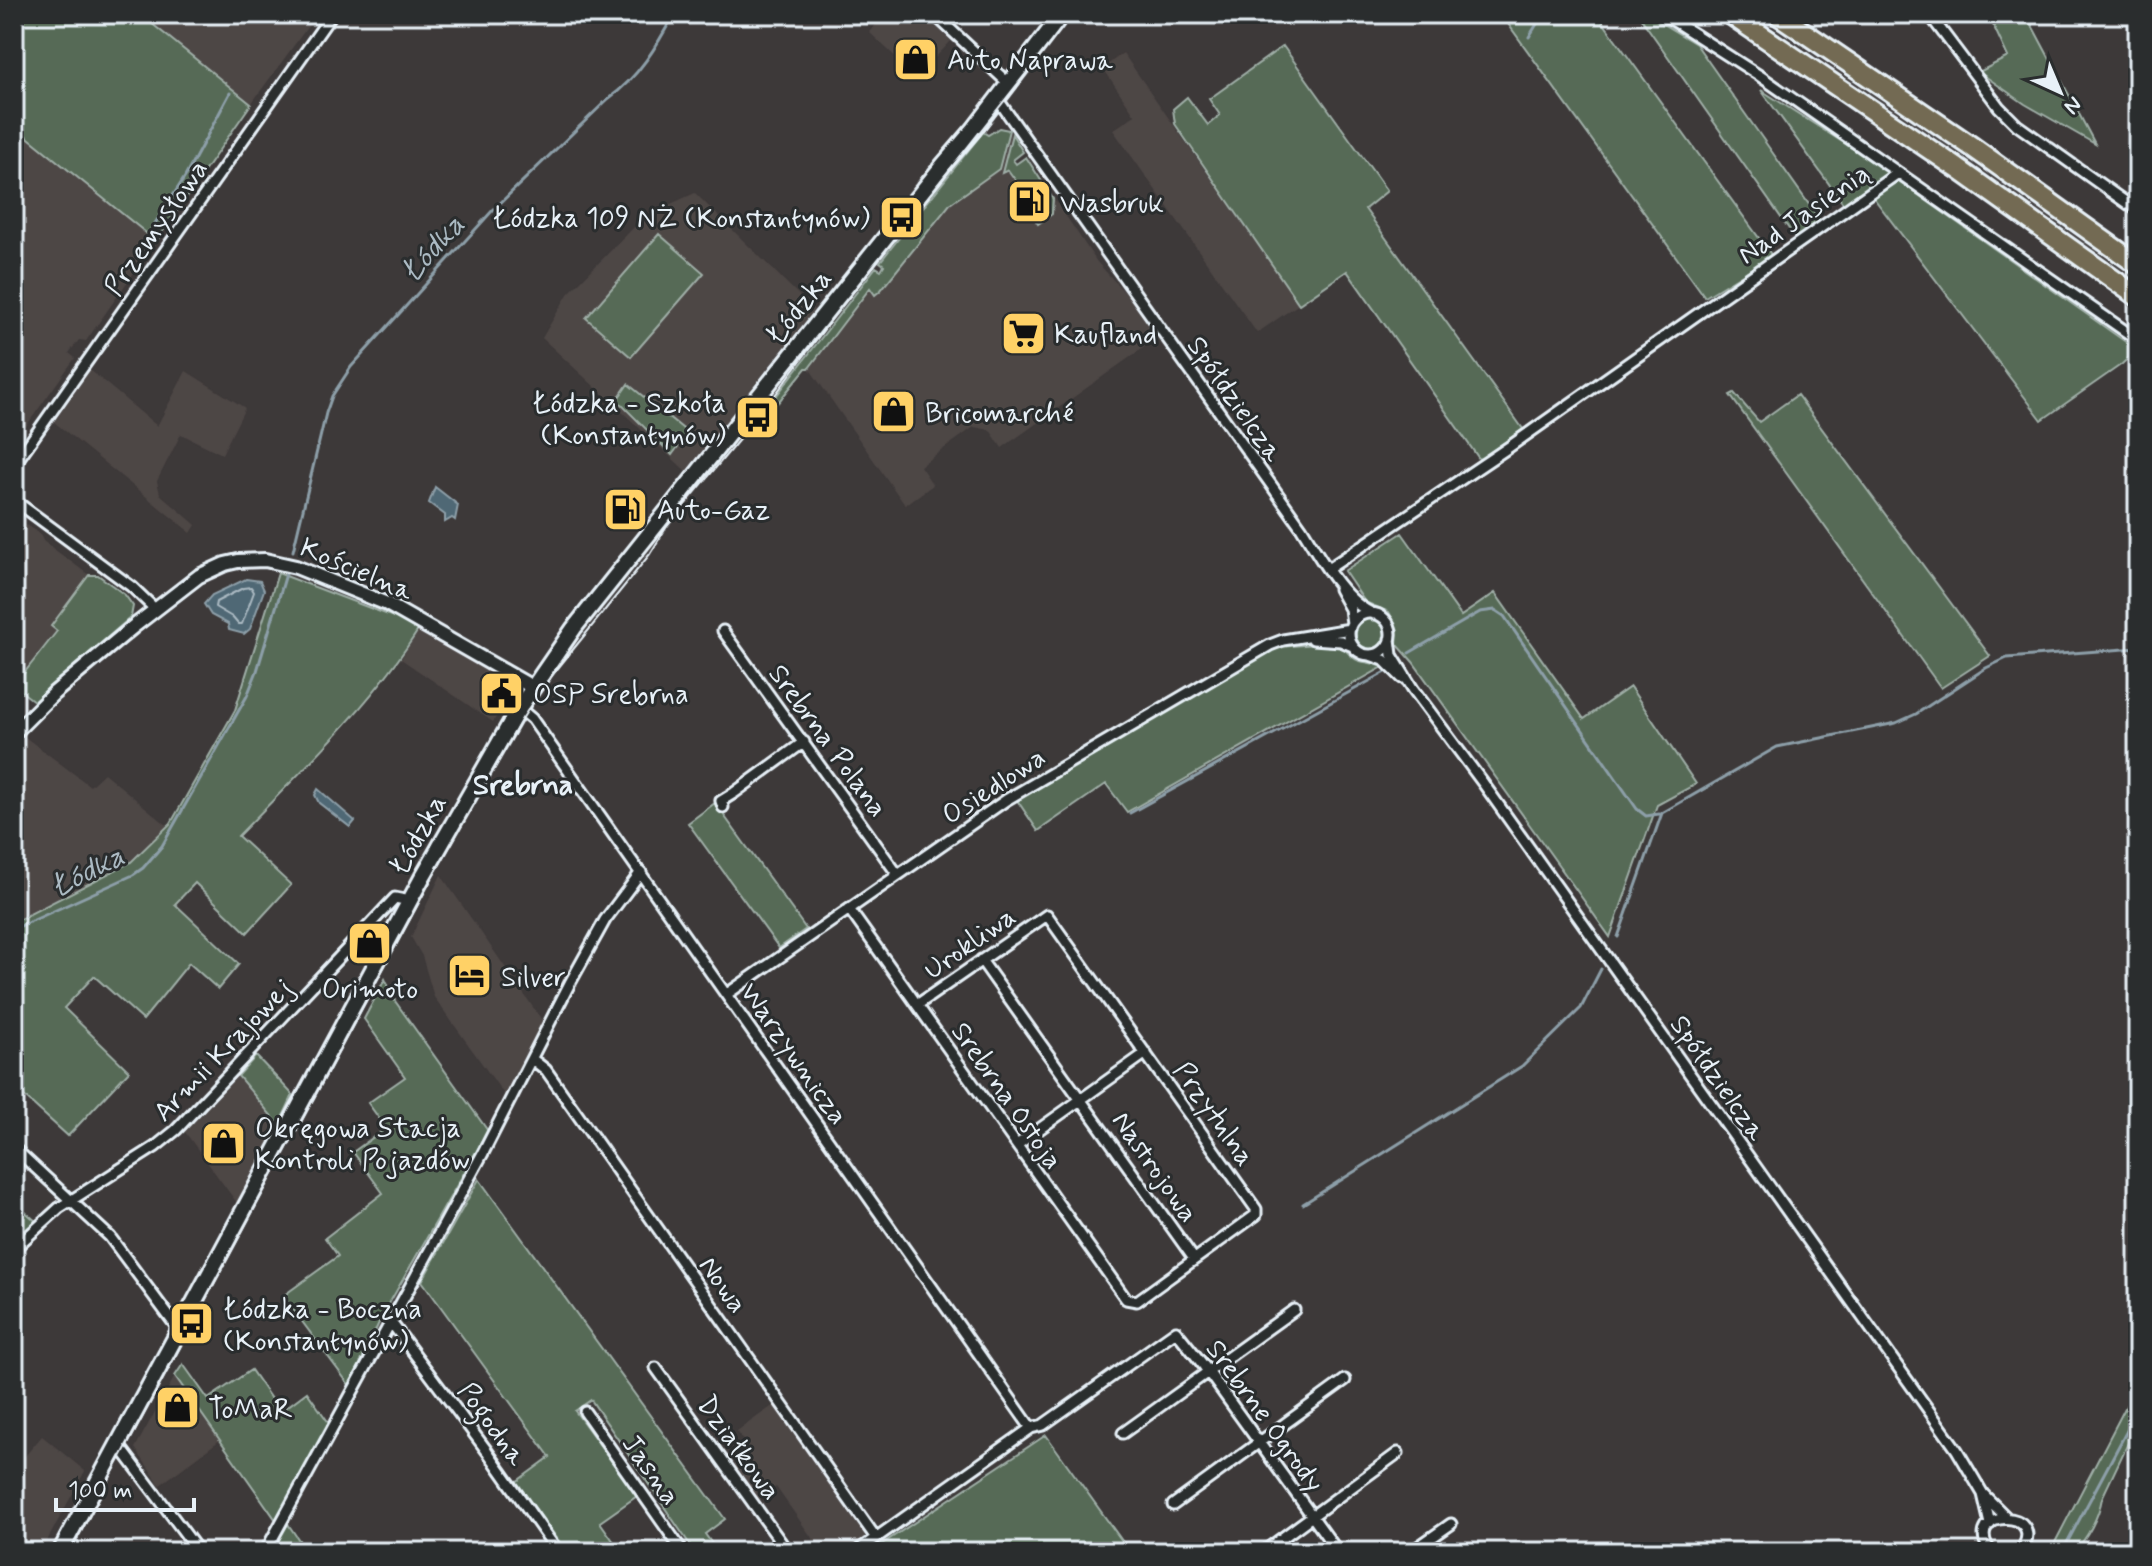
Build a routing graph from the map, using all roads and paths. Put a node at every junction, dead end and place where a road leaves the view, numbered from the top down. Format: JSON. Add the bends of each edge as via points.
{"nodes":[{"id":1,"x":332,"y":14,"type":"edge"},
{"id":2,"x":934,"y":14,"type":"edge"},
{"id":3,"x":1062,"y":14,"type":"edge"},
{"id":4,"x":1663,"y":14,"type":"edge"},
{"id":5,"x":1730,"y":14,"type":"edge"},
{"id":6,"x":1777,"y":14,"type":"edge"},
{"id":7,"x":1929,"y":14,"type":"edge"},
{"id":8,"x":1008,"y":83,"type":"junction"},
{"id":9,"x":996,"y":97,"type":"junction"},
{"id":10,"x":1898,"y":173,"type":"junction"},
{"id":11,"x":2138,"y":211,"type":"edge"},
{"id":12,"x":2138,"y":265,"type":"edge"},
{"id":13,"x":2138,"y":297,"type":"edge"},
{"id":14,"x":2138,"y":340,"type":"edge"},
{"id":15,"x":14,"y":465,"type":"edge"},
{"id":16,"x":14,"y":500,"type":"edge"},
{"id":17,"x":1330,"y":572,"type":"junction"},
{"id":18,"x":1347,"y":605,"type":"junction"},
{"id":19,"x":156,"y":610,"type":"junction"},
{"id":20,"x":1374,"y":614,"type":"junction"},
{"id":21,"x":1351,"y":626,"type":"junction"},
{"id":22,"x":723,"y":631,"type":"dead end"},
{"id":23,"x":1333,"y":631,"type":"junction"},
{"id":24,"x":1298,"y":638,"type":"junction"},
{"id":25,"x":1390,"y":639,"type":"junction"},
{"id":26,"x":1354,"y":647,"type":"junction"},
{"id":27,"x":1367,"y":654,"type":"junction"},
{"id":28,"x":532,"y":687,"type":"junction"},
{"id":29,"x":1413,"y":689,"type":"junction"},
{"id":30,"x":519,"y":708,"type":"junction"},
{"id":31,"x":14,"y":733,"type":"edge"},
{"id":32,"x":804,"y":742,"type":"junction"},
{"id":33,"x":723,"y":807,"type":"dead end"},
{"id":34,"x":641,"y":872,"type":"junction"},
{"id":35,"x":898,"y":875,"type":"junction"},
{"id":36,"x":410,"y":901,"type":"junction"},
{"id":37,"x":849,"y":909,"type":"junction"},
{"id":38,"x":1047,"y":915,"type":"joint"},
{"id":39,"x":981,"y":960,"type":"junction"},
{"id":40,"x":727,"y":994,"type":"junction"},
{"id":41,"x":917,"y":1005,"type":"junction"},
{"id":42,"x":1146,"y":1053,"type":"junction"},
{"id":43,"x":532,"y":1059,"type":"junction"},
{"id":44,"x":1081,"y":1099,"type":"junction"},
{"id":45,"x":1017,"y":1145,"type":"junction"},
{"id":46,"x":14,"y":1148,"type":"edge"},
{"id":47,"x":72,"y":1201,"type":"junction"},
{"id":48,"x":14,"y":1249,"type":"edge"},
{"id":49,"x":1194,"y":1259,"type":"junction"},
{"id":50,"x":1133,"y":1302,"type":"joint"},
{"id":51,"x":1294,"y":1310,"type":"dead end"},
{"id":52,"x":390,"y":1321,"type":"junction"},
{"id":53,"x":179,"y":1330,"type":"junction"},
{"id":54,"x":656,"y":1368,"type":"dead end"},
{"id":55,"x":1209,"y":1372,"type":"junction"},
{"id":56,"x":1345,"y":1380,"type":"dead end"},
{"id":57,"x":585,"y":1412,"type":"dead end"},
{"id":58,"x":1031,"y":1428,"type":"junction"},
{"id":59,"x":1123,"y":1433,"type":"dead end"},
{"id":60,"x":1260,"y":1442,"type":"junction"},
{"id":61,"x":118,"y":1444,"type":"junction"},
{"id":62,"x":1398,"y":1453,"type":"dead end"},
{"id":63,"x":1983,"y":1494,"type":"junction"},
{"id":64,"x":1173,"y":1505,"type":"dead end"},
{"id":65,"x":1312,"y":1516,"type":"junction"},
{"id":66,"x":2006,"y":1517,"type":"junction"},
{"id":67,"x":1451,"y":1524,"type":"dead end"},
{"id":68,"x":1990,"y":1524,"type":"junction"},
{"id":69,"x":876,"y":1538,"type":"junction"},
{"id":70,"x":1988,"y":1550,"type":"edge"},
{"id":71,"x":60,"y":1552,"type":"edge"},
{"id":72,"x":199,"y":1552,"type":"edge"},
{"id":73,"x":265,"y":1552,"type":"edge"},
{"id":74,"x":558,"y":1552,"type":"edge"},
{"id":75,"x":683,"y":1552,"type":"edge"},
{"id":76,"x":788,"y":1552,"type":"edge"},
{"id":77,"x":856,"y":1552,"type":"edge"},
{"id":78,"x":1263,"y":1552,"type":"edge"},
{"id":79,"x":1338,"y":1552,"type":"edge"},
{"id":80,"x":1411,"y":1552,"type":"edge"},
{"id":81,"x":2020,"y":1552,"type":"edge"}],
"edges":[{"from":1,"to":15,"type":"street","name":"Przemysłowa"},
{"from":2,"to":8,"type":"street"},
{"from":3,"to":8,"type":"main road","name":"Łódzka"},
{"from":4,"to":10,"type":"street"},
{"from":5,"to":13,"type":"highway"},
{"from":6,"to":12,"type":"highway"},
{"from":7,"to":11,"type":"street","via":[[1999,107],[2035,139]]},
{"from":8,"to":9,"type":"main road","name":"Łódzka"},
{"from":9,"to":17,"type":"street","name":"Spółdzielcza"},
{"from":9,"to":28,"type":"main road","name":"Łódzka","via":[[971,119],[943,165]]},
{"from":10,"to":14,"type":"street"},
{"from":10,"to":17,"type":"street","name":"Nad Jasienią"},
{"from":16,"to":19,"type":"street"},
{"from":17,"to":18,"type":"street"},
{"from":17,"to":20,"type":"street","via":[[1357,604]]},
{"from":18,"to":21,"type":"street"},
{"from":18,"to":23,"type":"street","via":[[1345,619]]},
{"from":19,"to":28,"type":"street","name":"Kościelna","via":[[199,576],[225,564],[281,562],[407,614]]},
{"from":19,"to":31,"type":"street","name":"Kościelna"},
{"from":20,"to":21,"type":"street","via":[[1360,616]]},
{"from":20,"to":25,"type":"street","via":[[1388,623]]},
{"from":21,"to":23,"type":"street","name":"Osiedlowa"},
{"from":21,"to":26,"type":"street"},
{"from":22,"to":32,"type":"street","name":"Srebrna Polana"},
{"from":23,"to":24,"type":"street","name":"Osiedlowa"},
{"from":24,"to":26,"type":"street","name":"Osiedlowa"},
{"from":24,"to":35,"type":"street","name":"Osiedlowa","via":[[1270,645],[1069,761]]},
{"from":25,"to":27,"type":"street","via":[[1379,652]]},
{"from":25,"to":29,"type":"street","via":[[1392,655]]},
{"from":26,"to":27,"type":"street"},
{"from":27,"to":29,"type":"street","via":[[1384,660]]},
{"from":28,"to":30,"type":"main road","name":"Łódzka"},
{"from":29,"to":63,"type":"street","name":"Spółdzielcza","via":[[1957,1450]]},
{"from":30,"to":34,"type":"street","name":"Warzywnicza","via":[[530,716]]},
{"from":30,"to":36,"type":"main road","name":"Łódzka"},
{"from":32,"to":33,"type":"street","via":[[726,796]]},
{"from":32,"to":35,"type":"street","name":"Srebrna Polana"},
{"from":34,"to":40,"type":"street","name":"Warzywnicza"},
{"from":34,"to":43,"type":"street","via":[[605,920]]},
{"from":35,"to":37,"type":"street","name":"Osiedlowa"},
{"from":36,"to":47,"type":"street","name":"Armii Krajowej","via":[[395,898],[176,1130]]},
{"from":36,"to":53,"type":"main road","name":"Łódzka"},
{"from":37,"to":40,"type":"street","name":"Osiedlowa"},
{"from":37,"to":41,"type":"street","name":"Srebrna Ostoja"},
{"from":38,"to":39,"type":"street","name":"Urokliwa"},
{"from":38,"to":42,"type":"street","name":"Przytulna"},
{"from":39,"to":41,"type":"street","name":"Urokliwa"},
{"from":39,"to":44,"type":"street","name":"Nastrojowa"},
{"from":40,"to":58,"type":"street","name":"Warzywnicza"},
{"from":41,"to":45,"type":"street","name":"Srebrna Ostoja"},
{"from":42,"to":44,"type":"street","name":"Nastrojowa"},
{"from":42,"to":49,"type":"street","name":"Przytulna","via":[[1257,1211]]},
{"from":43,"to":52,"type":"street"},
{"from":43,"to":69,"type":"street","name":"Nowa","via":[[546,1070]]},
{"from":44,"to":45,"type":"street","name":"Nastrojowa"},
{"from":44,"to":49,"type":"street","name":"Nastrojowa"},
{"from":45,"to":50,"type":"street","name":"Srebrna Ostoja"},
{"from":46,"to":47,"type":"street"},
{"from":47,"to":48,"type":"street","name":"Armii Krajowej"},
{"from":47,"to":53,"type":"street","via":[[115,1243]]},
{"from":49,"to":50,"type":"street","name":"Przytulna"},
{"from":51,"to":55,"type":"street"},
{"from":52,"to":73,"type":"street"},
{"from":52,"to":74,"type":"street","name":"Pogodna"},
{"from":53,"to":61,"type":"main road","name":"Łódzka"},
{"from":54,"to":76,"type":"street","name":"Działkowa"},
{"from":55,"to":58,"type":"street","name":"Srebrne Ogrody","via":[[1176,1331],[1043,1425]]},
{"from":55,"to":59,"type":"street"},
{"from":55,"to":60,"type":"street","name":"Srebrne Ogrody"},
{"from":56,"to":60,"type":"street"},
{"from":57,"to":75,"type":"street","name":"Jasna"},
{"from":58,"to":69,"type":"street"},
{"from":60,"to":64,"type":"street"},
{"from":60,"to":65,"type":"street","name":"Srebrne Ogrody"},
{"from":61,"to":71,"type":"main road","name":"Łódzka"},
{"from":61,"to":72,"type":"street"},
{"from":62,"to":65,"type":"street"},
{"from":63,"to":66,"type":"street"},
{"from":63,"to":68,"type":"street"},
{"from":65,"to":78,"type":"street"},
{"from":65,"to":79,"type":"street","name":"Srebrne Ogrody"},
{"from":66,"to":68,"type":"street"},
{"from":66,"to":81,"type":"street","via":[[2018,1521],[2025,1532]]},
{"from":67,"to":80,"type":"street"},
{"from":68,"to":70,"type":"street","via":[[1985,1535]]},
{"from":69,"to":77,"type":"street"}]}
